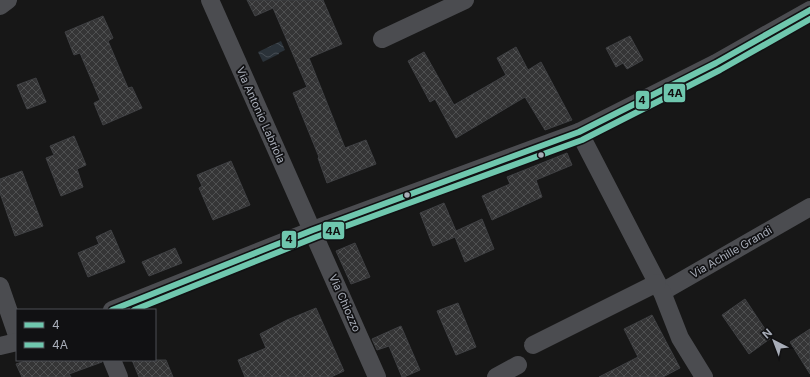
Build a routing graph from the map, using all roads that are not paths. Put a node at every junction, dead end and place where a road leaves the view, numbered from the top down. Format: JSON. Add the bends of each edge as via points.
{"nodes":[{"id":1,"x":8,"y":0,"type":"edge"},
{"id":2,"x":210,"y":0,"type":"edge"},
{"id":3,"x":465,"y":0,"type":"edge"},
{"id":4,"x":0,"y":6,"type":"edge"},
{"id":5,"x":810,"y":10,"type":"edge"},
{"id":6,"x":382,"y":39,"type":"dead end"},
{"id":7,"x":579,"y":132,"type":"junction"},
{"id":8,"x":810,"y":207,"type":"edge"},
{"id":9,"x":313,"y":230,"type":"junction"},
{"id":10,"x":0,"y":286,"type":"edge"},
{"id":11,"x":659,"y":287,"type":"junction"},
{"id":12,"x":115,"y":309,"type":"edge"},
{"id":13,"x":16,"y":332,"type":"edge"},
{"id":14,"x":16,"y":342,"type":"edge"},
{"id":15,"x":533,"y":345,"type":"dead end"},
{"id":16,"x":0,"y":346,"type":"edge"},
{"id":17,"x":112,"y":361,"type":"edge"},
{"id":18,"x":518,"y":365,"type":"dead end"},
{"id":19,"x":119,"y":377,"type":"edge"},
{"id":20,"x":377,"y":377,"type":"edge"},
{"id":21,"x":496,"y":377,"type":"edge"},
{"id":22,"x":704,"y":377,"type":"edge"}],
"edges":[{"from":1,"to":4,"type":"street"},
{"from":2,"to":9,"type":"street","name":"Via Antonio Labriola"},
{"from":3,"to":6,"type":"street"},
{"from":5,"to":7,"type":"street","via":[[716,63]]},
{"from":7,"to":9,"type":"street"},
{"from":7,"to":11,"type":"street"},
{"from":8,"to":11,"type":"street","name":"Via Achille Grandi"},
{"from":9,"to":12,"type":"street"},
{"from":9,"to":20,"type":"street","name":"Via Chiozzo"},
{"from":10,"to":13,"type":"street"},
{"from":11,"to":15,"type":"street","name":"Via Achille Grandi"},
{"from":11,"to":22,"type":"street","via":[[680,338]]},
{"from":14,"to":16,"type":"street"},
{"from":17,"to":19,"type":"street"},
{"from":18,"to":21,"type":"street"}]}
